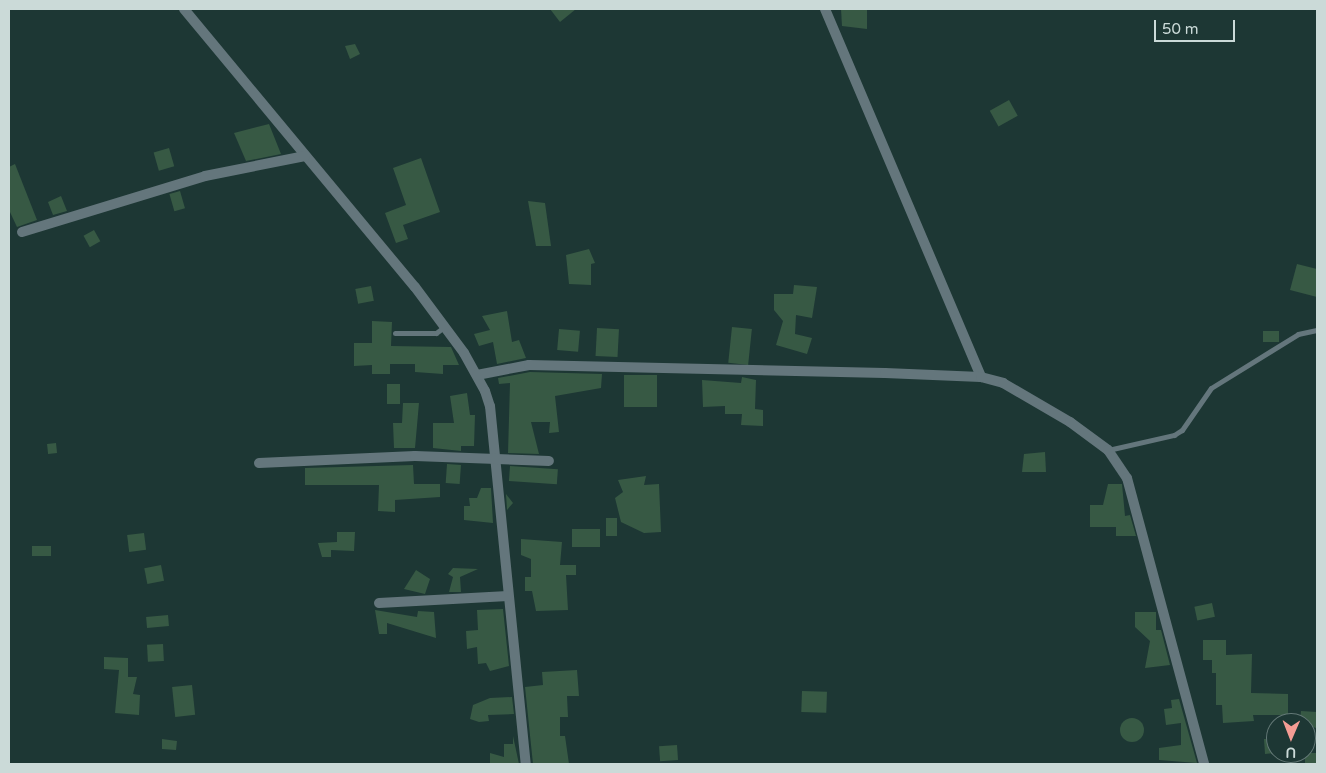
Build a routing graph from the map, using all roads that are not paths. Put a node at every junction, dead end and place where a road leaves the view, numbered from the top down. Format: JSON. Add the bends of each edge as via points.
{"nodes":[{"id":1,"x":184,"y":9,"type":"edge"},
{"id":2,"x":825,"y":9,"type":"edge"},
{"id":3,"x":305,"y":156,"type":"junction"},
{"id":4,"x":22,"y":232,"type":"dead end"},
{"id":5,"x":444,"y":326,"type":"junction"},
{"id":6,"x":1317,"y":330,"type":"edge"},
{"id":7,"x":395,"y":333,"type":"dead end"},
{"id":8,"x":478,"y":375,"type":"junction"},
{"id":9,"x":981,"y":377,"type":"junction"},
{"id":10,"x":1108,"y":450,"type":"junction"},
{"id":11,"x":549,"y":461,"type":"dead end"},
{"id":12,"x":494,"y":462,"type":"junction"},
{"id":13,"x":259,"y":464,"type":"dead end"},
{"id":14,"x":508,"y":596,"type":"junction"},
{"id":15,"x":379,"y":603,"type":"dead end"},
{"id":16,"x":526,"y":764,"type":"edge"},
{"id":17,"x":1204,"y":764,"type":"edge"}],
"edges":[{"from":1,"to":3,"type":"street"},
{"from":2,"to":9,"type":"street"},
{"from":3,"to":4,"type":"street","via":[[205,176]]},
{"from":3,"to":5,"type":"street"},
{"from":5,"to":7,"type":"lane","via":[[436,333]]},
{"from":5,"to":8,"type":"street"},
{"from":6,"to":10,"type":"lane","via":[[1298,334],[1211,388],[1182,430],[1174,435]]},
{"from":8,"to":9,"type":"street","via":[[530,366]]},
{"from":8,"to":12,"type":"street","via":[[490,406]]},
{"from":9,"to":10,"type":"street","via":[[1003,383],[1070,422]]},
{"from":10,"to":17,"type":"street","via":[[1127,478]]},
{"from":11,"to":12,"type":"street"},
{"from":12,"to":13,"type":"street","via":[[461,456],[415,456]]},
{"from":12,"to":14,"type":"street"},
{"from":14,"to":15,"type":"street"},
{"from":14,"to":16,"type":"street"}]}
